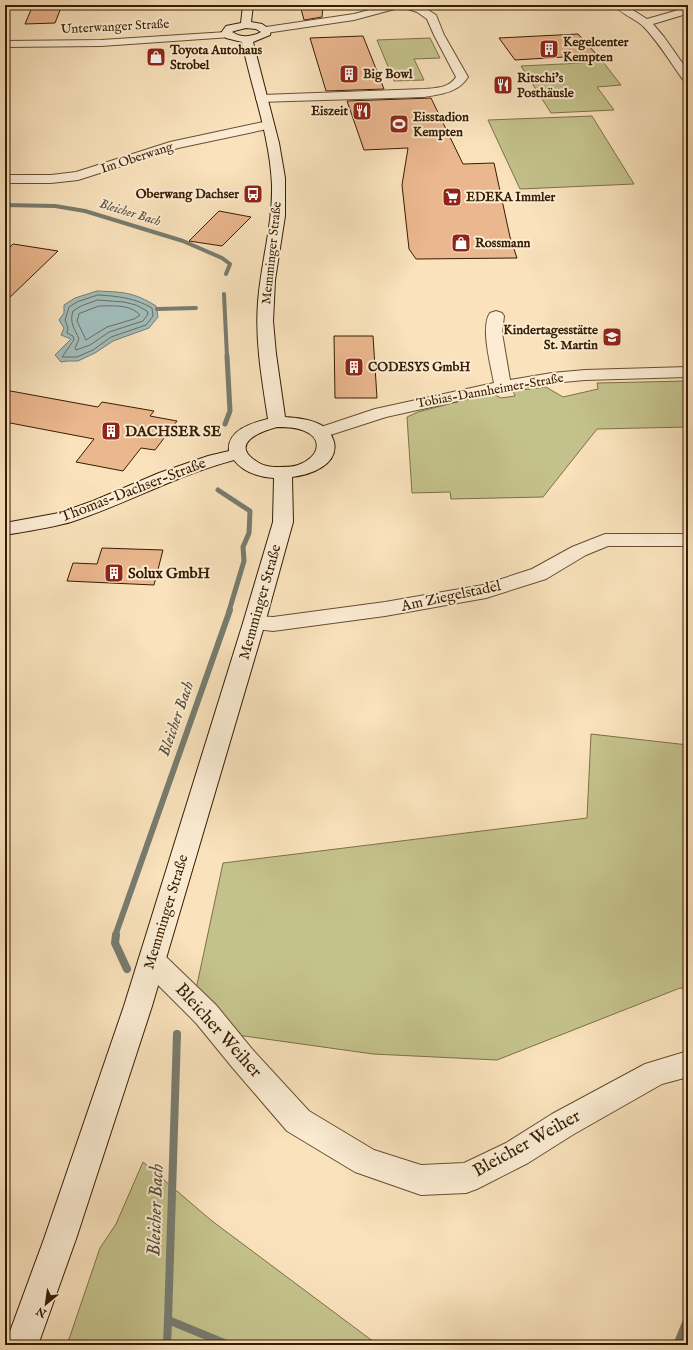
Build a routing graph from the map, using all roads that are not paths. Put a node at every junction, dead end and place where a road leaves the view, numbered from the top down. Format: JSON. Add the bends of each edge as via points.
{"nodes":[{"id":1,"x":248,"y":5,"type":"edge"},
{"id":2,"x":400,"y":5,"type":"edge"},
{"id":3,"x":406,"y":5,"type":"edge"},
{"id":4,"x":619,"y":5,"type":"edge"},
{"id":5,"x":688,"y":6,"type":"edge"},
{"id":6,"x":630,"y":13,"type":"junction"},
{"id":7,"x":674,"y":15,"type":"junction"},
{"id":8,"x":646,"y":23,"type":"junction"},
{"id":9,"x":246,"y":32,"type":"junction"},
{"id":10,"x":5,"y":44,"type":"edge"},
{"id":11,"x":688,"y":79,"type":"edge"},
{"id":12,"x":262,"y":99,"type":"junction"},
{"id":13,"x":268,"y":125,"type":"junction"},
{"id":14,"x":5,"y":179,"type":"edge"},
{"id":15,"x":496,"y":316,"type":"dead end"},
{"id":16,"x":688,"y":372,"type":"edge"},
{"id":17,"x":503,"y":386,"type":"junction"},
{"id":18,"x":277,"y":422,"type":"junction"},
{"id":19,"x":320,"y":433,"type":"junction"},
{"id":20,"x":237,"y":454,"type":"junction"},
{"id":21,"x":283,"y":473,"type":"junction"},
{"id":22,"x":5,"y":528,"type":"edge"},
{"id":23,"x":688,"y":540,"type":"edge"},
{"id":24,"x":254,"y":623,"type":"junction"},
{"id":25,"x":152,"y":961,"type":"junction"},
{"id":26,"x":688,"y":1064,"type":"edge"},
{"id":27,"x":21,"y":1345,"type":"edge"}],
"edges":[{"from":1,"to":9,"type":"street","name":"Memminger Straße"},
{"from":2,"to":9,"type":"street","via":[[347,18],[266,30],[255,26]]},
{"from":3,"to":12,"type":"street","via":[[432,17],[462,77],[456,85],[449,89],[424,93]]},
{"from":4,"to":6,"type":"street"},
{"from":5,"to":7,"type":"street"},
{"from":6,"to":7,"type":"street"},
{"from":6,"to":8,"type":"street"},
{"from":7,"to":8,"type":"street"},
{"from":8,"to":11,"type":"street"},
{"from":9,"to":10,"type":"street","name":"Unterwanger Straße","via":[[230,28],[227,35],[101,43]]},
{"from":9,"to":12,"type":"street","name":"Memminger Straße"},
{"from":12,"to":13,"type":"street","name":"Memminger Straße"},
{"from":13,"to":14,"type":"street","name":"Im Oberwang","via":[[174,145],[78,176]]},
{"from":13,"to":18,"type":"street","name":"Memminger Straße","via":[[278,177],[278,210],[276,238],[267,285],[265,319],[267,359]]},
{"from":15,"to":17,"type":"street","via":[[494,333]]},
{"from":16,"to":17,"type":"street","name":"Tobias-Dannheimer-Straße","via":[[585,375]]},
{"from":17,"to":19,"type":"street","name":"Tobias-Dannheimer-Straße","via":[[381,413]]},
{"from":18,"to":19,"type":"street","via":[[302,424]]},
{"from":18,"to":20,"type":"street","via":[[262,424],[240,436],[236,445]]},
{"from":19,"to":21,"type":"street","via":[[326,442],[326,450],[321,459],[312,466]]},
{"from":20,"to":21,"type":"street","via":[[243,462],[253,468]]},
{"from":20,"to":22,"type":"street","name":"Thomas-Dachser-Straße","via":[[166,477],[63,518]]},
{"from":21,"to":24,"type":"street","name":"Memminger Straße","via":[[283,522]]},
{"from":23,"to":24,"type":"street","name":"Am Ziegelstadel","via":[[605,540],[579,551],[539,574],[486,591],[385,609],[273,624]]},
{"from":24,"to":25,"type":"street","name":"Memminger Straße"},
{"from":25,"to":26,"type":"street","name":"Bleicher Weiher","via":[[206,1014],[298,1121],[366,1162],[421,1180],[466,1178],[517,1153],[655,1072]]},
{"from":25,"to":27,"type":"street","name":"Memminger Straße","via":[[60,1239]]}]}
